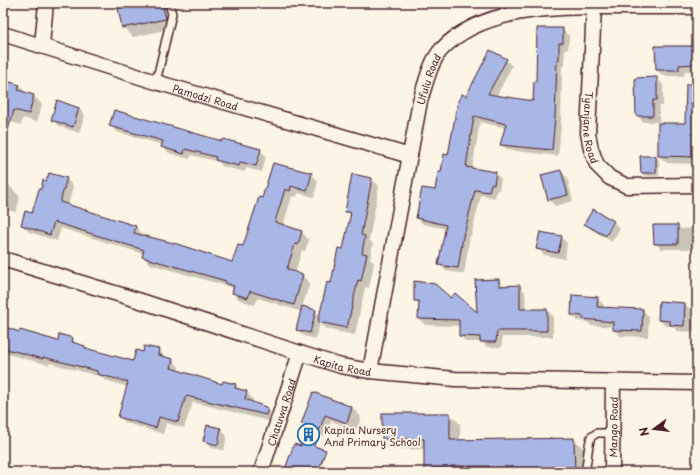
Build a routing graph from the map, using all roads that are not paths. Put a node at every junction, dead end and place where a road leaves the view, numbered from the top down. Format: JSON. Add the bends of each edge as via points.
{"nodes":[{"id":1,"x":46,"y":3,"type":"edge"},
{"id":2,"x":169,"y":3,"type":"edge"},
{"id":3,"x":594,"y":7,"type":"junction"},
{"id":4,"x":697,"y":7,"type":"edge"},
{"id":5,"x":3,"y":34,"type":"edge"},
{"id":6,"x":42,"y":46,"type":"junction"},
{"id":7,"x":156,"y":82,"type":"junction"},
{"id":8,"x":410,"y":156,"type":"junction"},
{"id":9,"x":697,"y":185,"type":"edge"},
{"id":10,"x":3,"y":259,"type":"edge"},
{"id":11,"x":300,"y":353,"type":"junction"},
{"id":12,"x":370,"y":371,"type":"junction"},
{"id":13,"x":613,"y":382,"type":"junction"},
{"id":14,"x":697,"y":383,"type":"edge"},
{"id":15,"x":612,"y":433,"type":"junction"},
{"id":16,"x":261,"y":472,"type":"edge"},
{"id":17,"x":585,"y":472,"type":"edge"},
{"id":18,"x":612,"y":472,"type":"edge"}],
"edges":[{"from":1,"to":6,"type":"street"},
{"from":2,"to":7,"type":"lane","via":[[172,14]]},
{"from":3,"to":4,"type":"street","name":"Ufulu Road"},
{"from":3,"to":8,"type":"street","name":"Ufulu Road","via":[[542,9],[498,17],[457,36],[439,51],[428,74],[420,101]]},
{"from":3,"to":9,"type":"street","name":"Tyanjane Road","via":[[588,133],[597,165],[610,178],[627,186]]},
{"from":5,"to":6,"type":"street","name":"Pamodzi Road"},
{"from":6,"to":7,"type":"street","name":"Pamodzi Road"},
{"from":7,"to":8,"type":"street","name":"Pamodzi Road"},
{"from":8,"to":12,"type":"street","name":"Ufulu Road"},
{"from":10,"to":11,"type":"street","name":"Kapita Road"},
{"from":11,"to":12,"type":"street","name":"Kapita Road","via":[[342,366]]},
{"from":11,"to":16,"type":"street","name":"Chatuwa Road"},
{"from":12,"to":13,"type":"street","name":"Kapita Road","via":[[455,379]]},
{"from":13,"to":14,"type":"street","name":"Kapita Road"},
{"from":13,"to":15,"type":"street","name":"Mango Road"},
{"from":15,"to":17,"type":"lane","via":[[597,433],[591,437]]},
{"from":15,"to":18,"type":"street","name":"Mango Road"}]}
